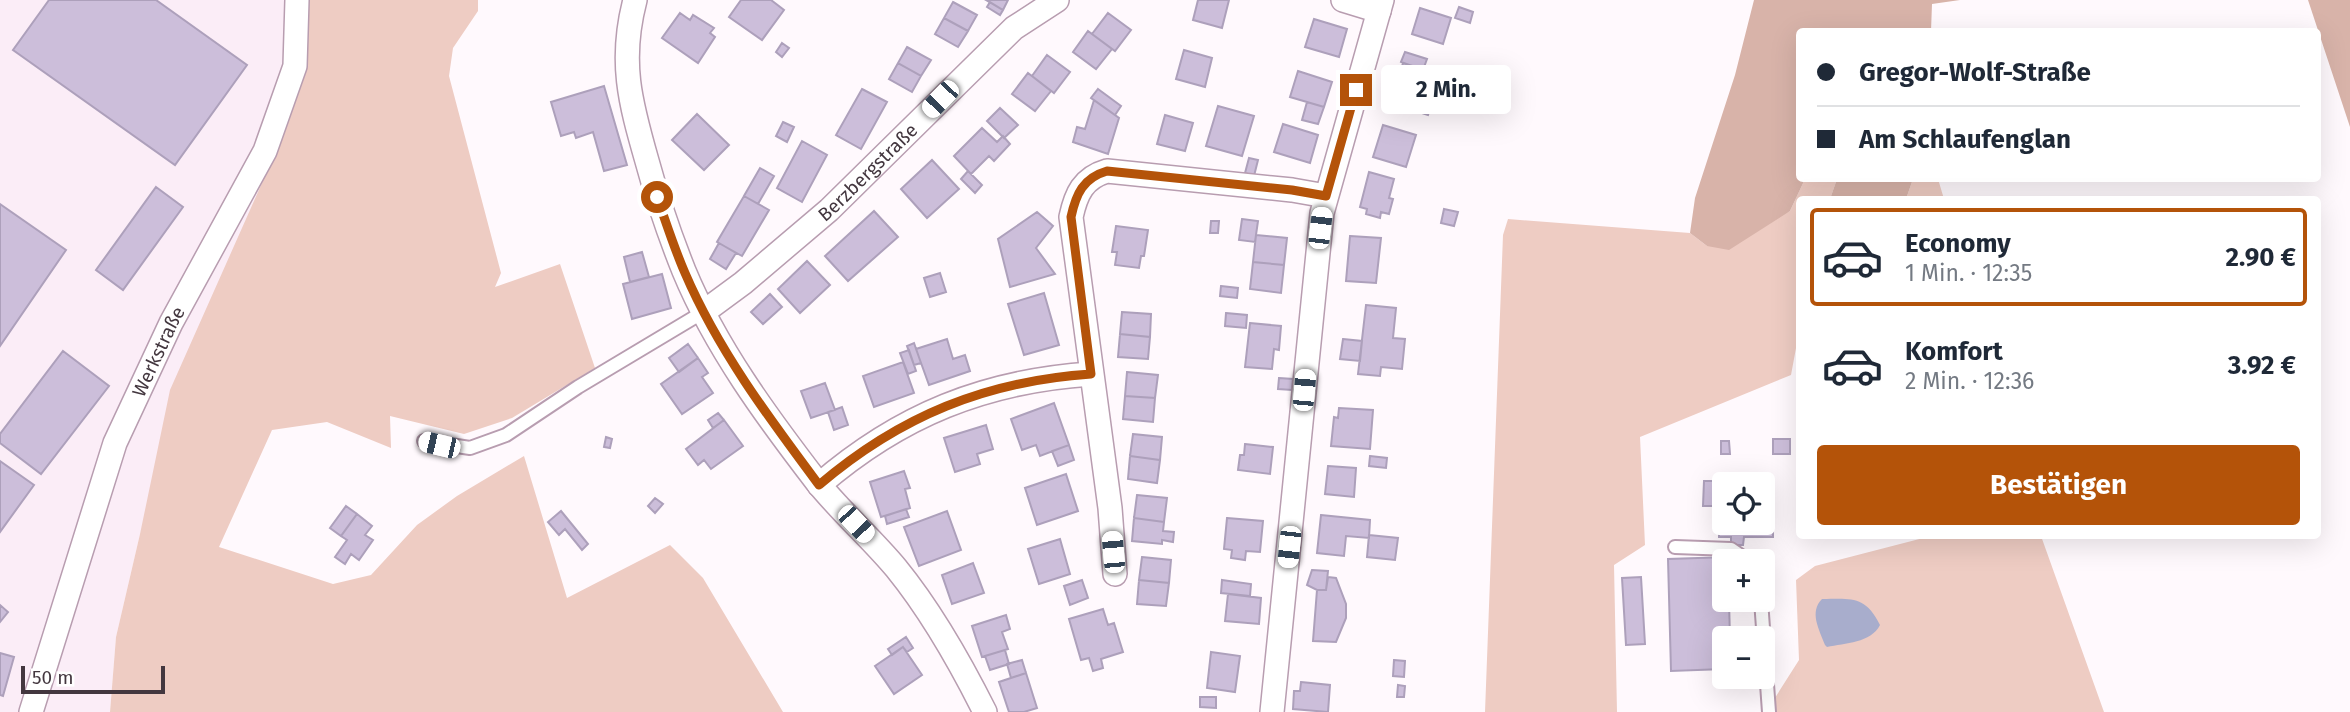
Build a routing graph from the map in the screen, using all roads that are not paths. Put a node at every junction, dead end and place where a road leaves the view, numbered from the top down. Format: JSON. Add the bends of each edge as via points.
{"nodes":[{"id":1,"x":298,"y":0,"type":"edge"},
{"id":2,"x":635,"y":0,"type":"edge"},
{"id":3,"x":1057,"y":0,"type":"edge"},
{"id":4,"x":1343,"y":0,"type":"edge"},
{"id":5,"x":1381,"y":5,"type":"edge"},
{"id":6,"x":1326,"y":196,"type":"junction"},
{"id":7,"x":705,"y":312,"type":"junction"},
{"id":8,"x":1091,"y":374,"type":"junction"},
{"id":9,"x":424,"y":442,"type":"dead end"},
{"id":10,"x":819,"y":485,"type":"junction"},
{"id":11,"x":1675,"y":547,"type":"dead end"},
{"id":12,"x":1731,"y":549,"type":"edge"},
{"id":13,"x":1115,"y":574,"type":"dead end"},
{"id":14,"x":1762,"y":612,"type":"edge"},
{"id":15,"x":31,"y":712,"type":"edge"},
{"id":16,"x":985,"y":712,"type":"edge"},
{"id":17,"x":1272,"y":712,"type":"edge"},
{"id":18,"x":1769,"y":712,"type":"edge"}],
"edges":[{"from":1,"to":15,"type":"street","name":"Werkstraße","via":[[295,66],[265,151],[171,323],[114,443]]},
{"from":2,"to":7,"type":"street","via":[[626,71],[630,100],[657,197]]},
{"from":3,"to":7,"type":"street","name":"Berzbergstraße","via":[[1014,28],[829,210]]},
{"from":4,"to":5,"type":"street"},
{"from":5,"to":6,"type":"street"},
{"from":6,"to":8,"type":"street","via":[[1107,171],[1093,175],[1075,197],[1071,217]]},
{"from":6,"to":17,"type":"street"},
{"from":7,"to":9,"type":"lane","via":[[506,435],[470,448]]},
{"from":7,"to":10,"type":"street","via":[[761,407]]},
{"from":8,"to":10,"type":"street","via":[[982,391],[934,409]]},
{"from":8,"to":13,"type":"street"},
{"from":10,"to":16,"type":"street","via":[[897,569]]},
{"from":11,"to":12,"type":"lane"},
{"from":14,"to":18,"type":"lane"}]}
